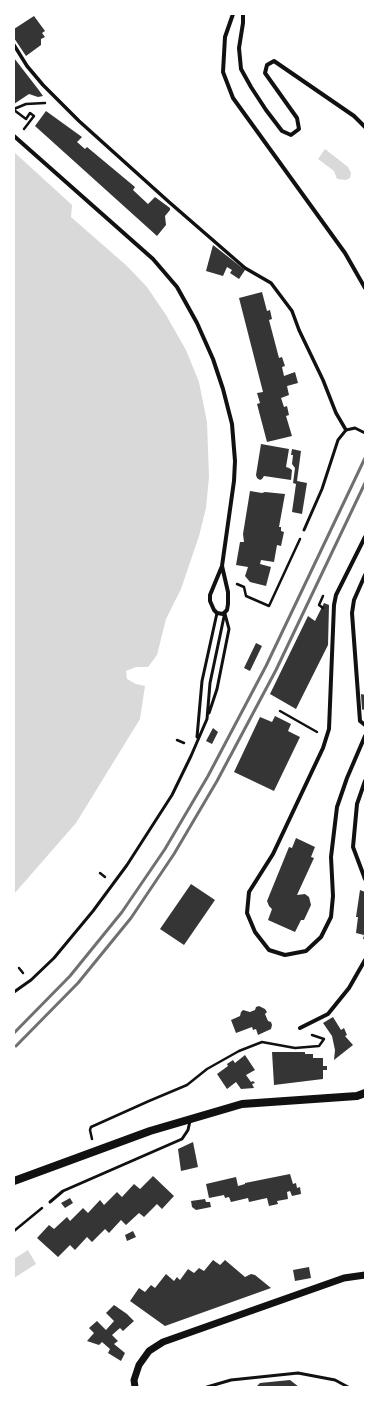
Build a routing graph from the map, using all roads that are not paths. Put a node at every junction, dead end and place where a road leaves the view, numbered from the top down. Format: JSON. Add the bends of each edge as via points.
{"nodes":[{"id":1,"x":233,"y":14,"type":"edge"},
{"id":2,"x":243,"y":14,"type":"edge"},
{"id":3,"x":14,"y":45,"type":"edge"},
{"id":4,"x":365,"y":127,"type":"edge"},
{"id":5,"x":15,"y":138,"type":"edge"},
{"id":6,"x":365,"y":288,"type":"edge"},
{"id":7,"x":346,"y":430,"type":"junction"},
{"id":8,"x":365,"y":433,"type":"edge"},
{"id":9,"x":304,"y":530,"type":"road end"},
{"id":10,"x":365,"y":536,"type":"edge"},
{"id":11,"x":222,"y":566,"type":"junction"},
{"id":12,"x":365,"y":575,"type":"edge"},
{"id":13,"x":225,"y":612,"type":"junction"},
{"id":14,"x":217,"y":614,"type":"junction"},
{"id":15,"x":207,"y":719,"type":"junction"},
{"id":16,"x":365,"y":725,"type":"edge"},
{"id":17,"x":365,"y":736,"type":"edge"},
{"id":18,"x":197,"y":739,"type":"junction"},
{"id":19,"x":365,"y":781,"type":"edge"},
{"id":20,"x":365,"y":879,"type":"edge"},
{"id":21,"x":365,"y":960,"type":"edge"},
{"id":22,"x":14,"y":992,"type":"edge"},
{"id":23,"x":300,"y":1028,"type":"road end"},
{"id":24,"x":365,"y":1093,"type":"edge"},
{"id":25,"x":190,"y":1119,"type":"junction"},
{"id":26,"x":14,"y":1181,"type":"edge"},
{"id":27,"x":50,"y":1202,"type":"road end"},
{"id":28,"x":365,"y":1276,"type":"edge"},
{"id":29,"x":135,"y":1387,"type":"edge"},
{"id":30,"x":207,"y":1387,"type":"edge"},
{"id":31,"x":348,"y":1387,"type":"edge"}],
"edges":[{"from":1,"to":6,"type":"street","via":[[225,37],[223,72],[233,98],[345,253]]},
{"from":2,"to":4,"type":"street","via":[[239,48],[241,69],[282,131],[291,135],[299,129],[297,118],[265,73],[266,65],[274,61],[354,116]]},
{"from":3,"to":7,"type":"street","via":[[43,85],[79,121],[245,268],[271,283],[292,311],[336,413]]},
{"from":5,"to":11,"type":"street","via":[[153,259],[177,287],[197,323],[213,359],[232,424],[235,468]]},
{"from":7,"to":8,"type":"lane","via":[[355,428]]},
{"from":7,"to":9,"type":"lane","via":[[338,440],[322,489]]},
{"from":10,"to":17,"type":"street","via":[[336,595],[334,605],[327,737],[273,854],[250,892],[247,913],[255,932],[269,950],[285,955],[306,951],[322,937],[331,917],[331,857],[337,807]]},
{"from":11,"to":13,"type":"street","via":[[228,592]]},
{"from":11,"to":14,"type":"street","via":[[210,595],[212,607]]},
{"from":12,"to":16,"type":"street","via":[[354,600],[352,613],[360,721]]},
{"from":13,"to":14,"type":"street"},
{"from":13,"to":15,"type":"lane","via":[[210,683]]},
{"from":13,"to":15,"type":"lane","via":[[229,629],[217,689]]},
{"from":14,"to":18,"type":"lane","via":[[202,681]]},
{"from":15,"to":18,"type":"lane"},
{"from":18,"to":22,"type":"lane","via":[[172,795],[111,889],[54,958]]},
{"from":19,"to":20,"type":"street","via":[[357,804],[353,847]]},
{"from":21,"to":23,"type":"street","via":[[349,988],[328,1014]]},
{"from":24,"to":25,"type":"main road","via":[[357,1096],[242,1104]]},
{"from":25,"to":26,"type":"main road"},
{"from":25,"to":27,"type":"lane","via":[[188,1130],[182,1139],[63,1191]]},
{"from":28,"to":29,"type":"street","via":[[344,1278],[163,1342],[149,1352],[140,1365],[134,1380]]},
{"from":30,"to":31,"type":"lane","via":[[231,1380],[298,1373],[335,1380]]}]}
